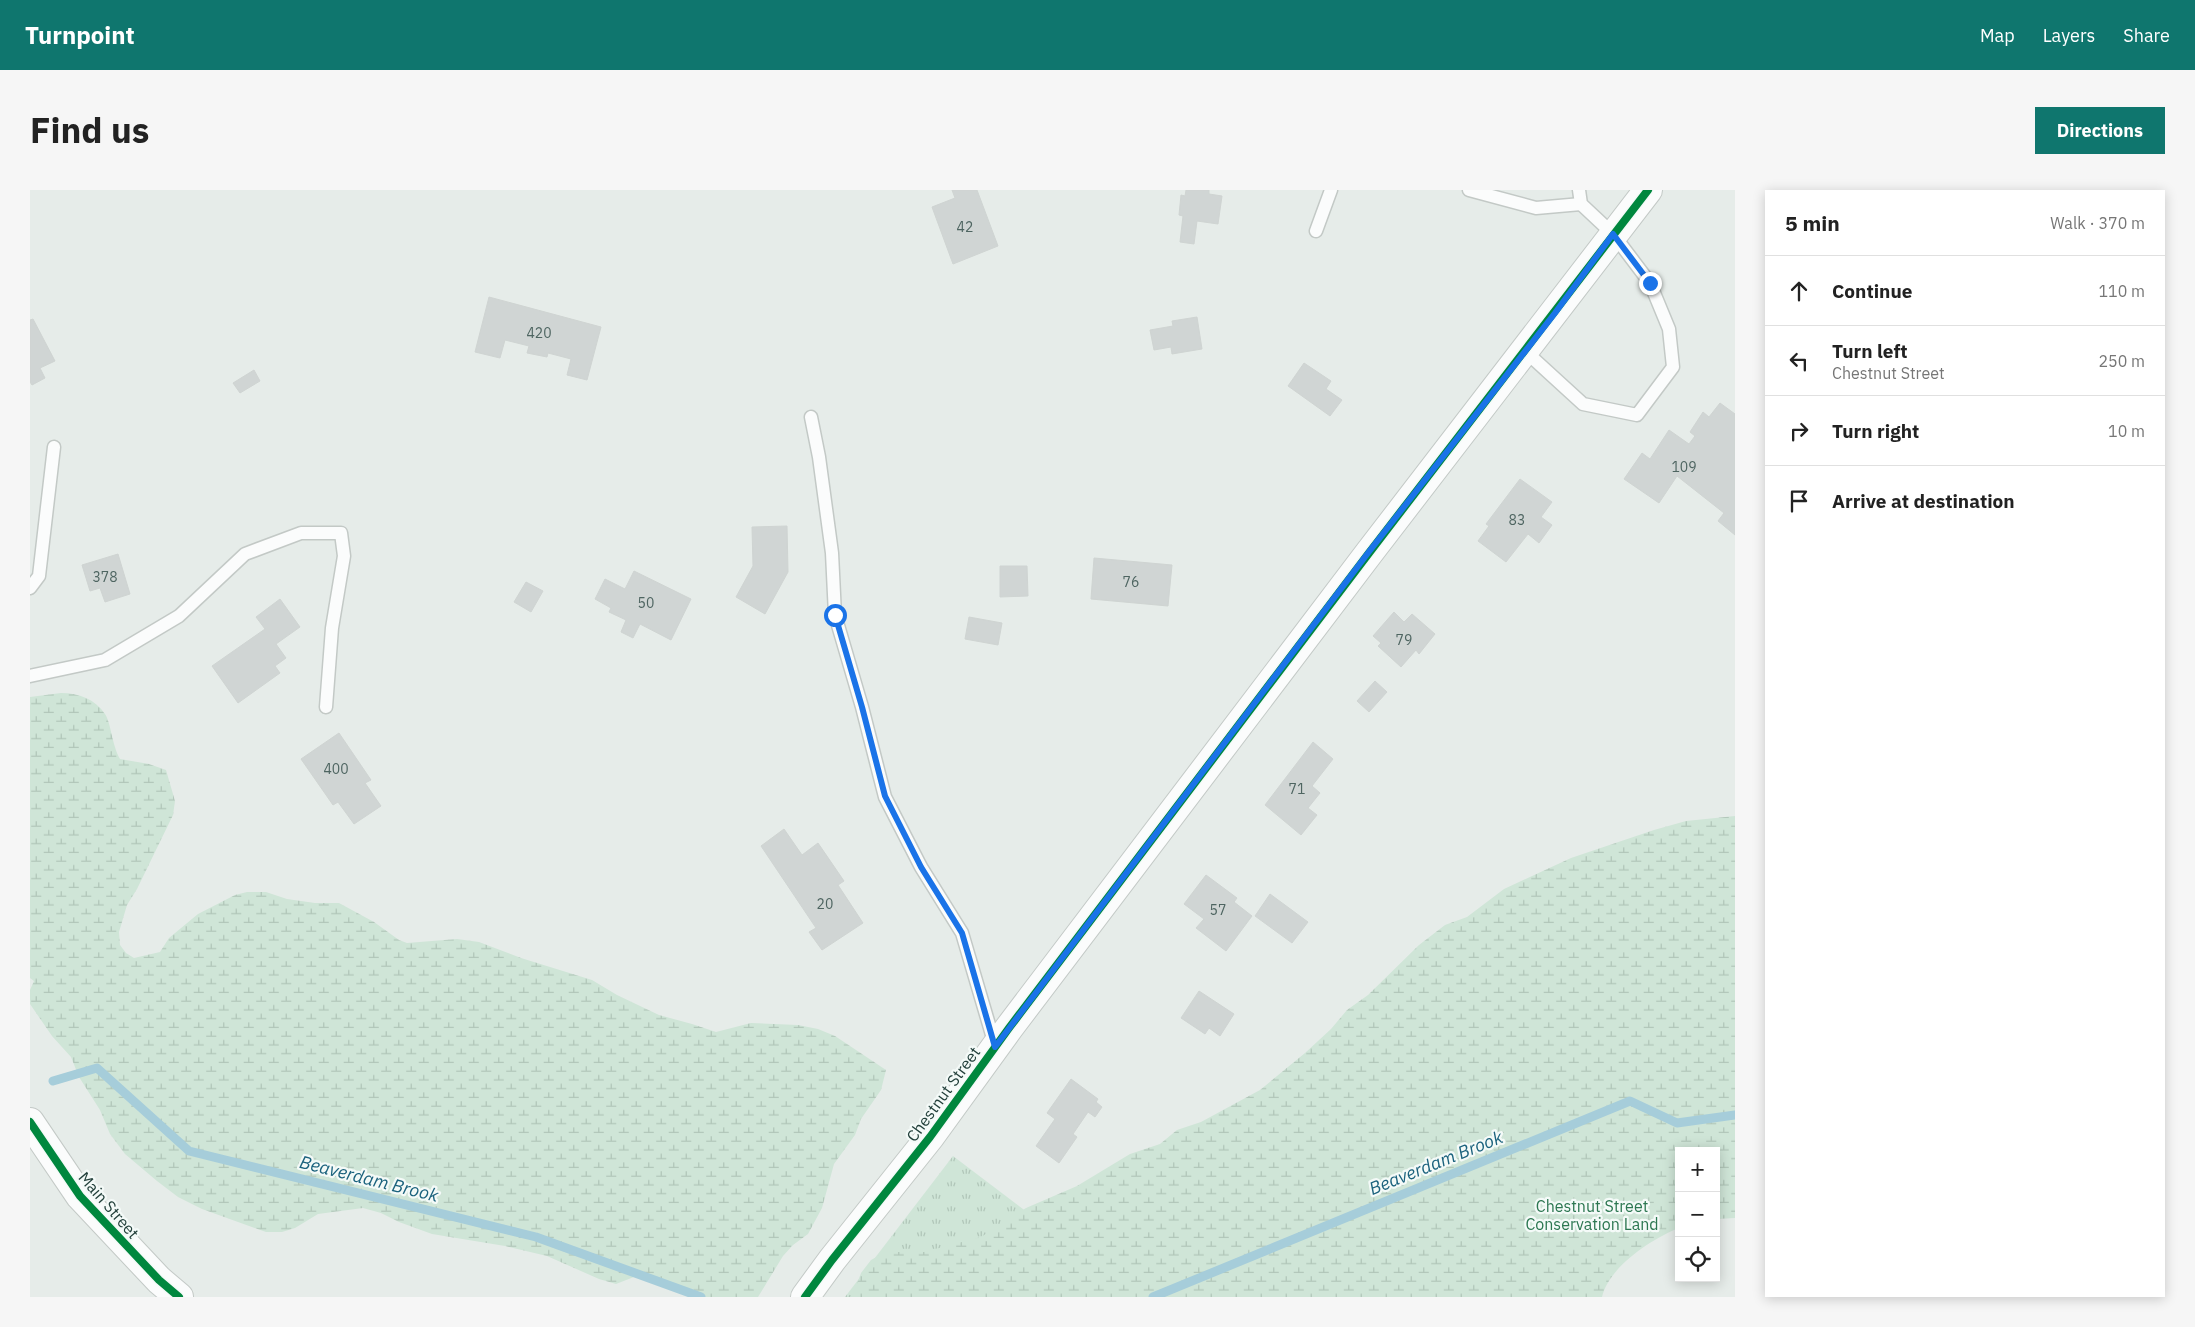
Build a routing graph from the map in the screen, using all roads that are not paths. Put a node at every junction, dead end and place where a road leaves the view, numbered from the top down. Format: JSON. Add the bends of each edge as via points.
{"nodes":[{"id":1,"x":1331,"y":190,"type":"edge"},
{"id":2,"x":1469,"y":190,"type":"edge"},
{"id":3,"x":1579,"y":190,"type":"edge"},
{"id":4,"x":1648,"y":190,"type":"edge"},
{"id":5,"x":1581,"y":204,"type":"junction"},
{"id":6,"x":1316,"y":231,"type":"dead end"},
{"id":7,"x":1613,"y":234,"type":"junction"},
{"id":8,"x":1525,"y":351,"type":"junction"},
{"id":9,"x":811,"y":417,"type":"dead end"},
{"id":10,"x":54,"y":447,"type":"dead end"},
{"id":11,"x":30,"y":588,"type":"edge"},
{"id":12,"x":30,"y":676,"type":"edge"},
{"id":13,"x":326,"y":707,"type":"dead end"},
{"id":14,"x":995,"y":1047,"type":"junction"},
{"id":15,"x":30,"y":1122,"type":"edge"},
{"id":16,"x":179,"y":1297,"type":"edge"},
{"id":17,"x":805,"y":1297,"type":"edge"}],
"edges":[{"from":1,"to":6,"type":"lane"},
{"from":2,"to":5,"type":"lane","via":[[1536,208]]},
{"from":3,"to":5,"type":"lane"},
{"from":4,"to":7,"type":"street","name":"Chestnut Street"},
{"from":5,"to":7,"type":"lane"},
{"from":7,"to":8,"type":"street","name":"Chestnut Street"},
{"from":7,"to":8,"type":"lane","via":[[1650,283],[1669,329],[1673,367],[1637,415],[1583,404]]},
{"from":8,"to":14,"type":"street","name":"Chestnut Street","via":[[1368,553]]},
{"from":9,"to":14,"type":"lane","via":[[832,553],[835,615],[885,796],[921,867],[962,933]]},
{"from":10,"to":11,"type":"lane","via":[[39,576]]},
{"from":12,"to":13,"type":"lane","via":[[105,660],[179,616],[245,554],[301,534],[341,534],[344,556],[332,628]]},
{"from":14,"to":17,"type":"street","name":"Chestnut Street","via":[[930,1137]]},
{"from":15,"to":16,"type":"street","name":"Main Street","via":[[80,1196],[158,1280]]}]}
